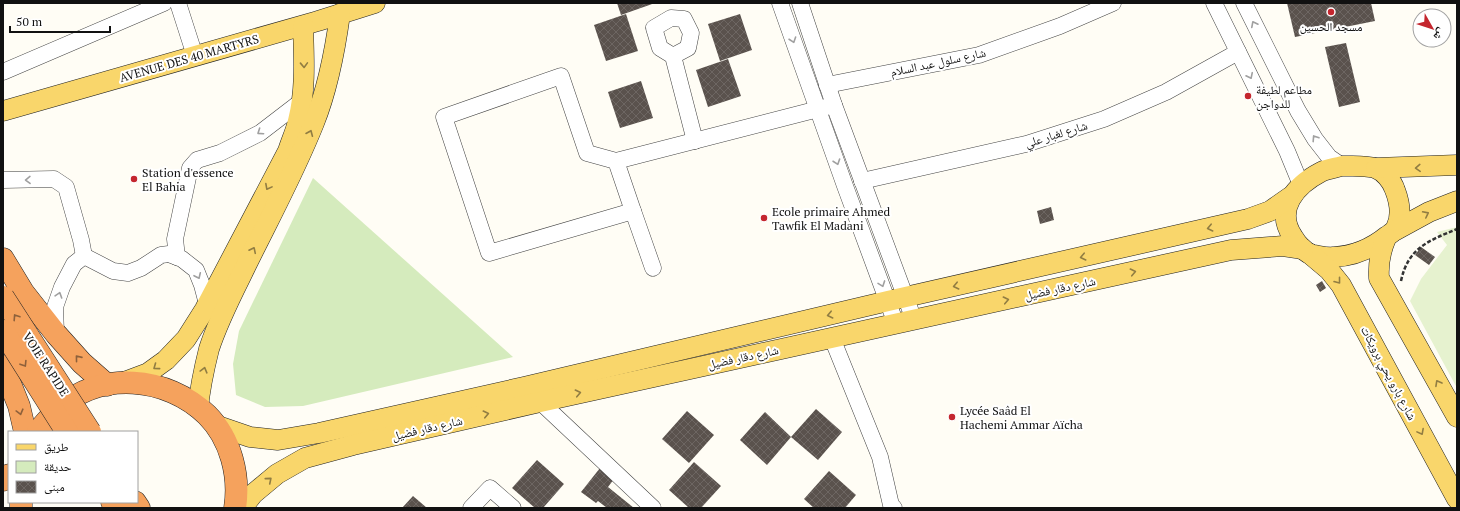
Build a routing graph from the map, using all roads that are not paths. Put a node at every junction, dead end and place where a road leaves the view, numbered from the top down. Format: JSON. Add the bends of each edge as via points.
{"nodes":[{"id":1,"x":164,"y":3,"type":"edge"},
{"id":2,"x":178,"y":3,"type":"edge"},
{"id":3,"x":375,"y":3,"type":"edge"},
{"id":4,"x":780,"y":3,"type":"edge"},
{"id":5,"x":800,"y":3,"type":"edge"},
{"id":6,"x":1113,"y":3,"type":"edge"},
{"id":7,"x":1214,"y":3,"type":"edge"},
{"id":8,"x":1244,"y":3,"type":"edge"},
{"id":9,"x":340,"y":14,"type":"junction"},
{"id":10,"x":303,"y":26,"type":"junction"},
{"id":11,"x":1238,"y":52,"type":"junction"},
{"id":12,"x":195,"y":56,"type":"junction"},
{"id":13,"x":673,"y":56,"type":"dead end"},
{"id":14,"x":3,"y":72,"type":"edge"},
{"id":15,"x":827,"y":86,"type":"junction"},
{"id":16,"x":303,"y":100,"type":"junction"},
{"id":17,"x":834,"y":105,"type":"junction"},
{"id":18,"x":818,"y":110,"type":"junction"},
{"id":19,"x":3,"y":111,"type":"edge"},
{"id":20,"x":695,"y":141,"type":"junction"},
{"id":21,"x":616,"y":161,"type":"junction"},
{"id":22,"x":1457,"y":165,"type":"edge"},
{"id":23,"x":1342,"y":166,"type":"junction"},
{"id":24,"x":1376,"y":168,"type":"junction"},
{"id":25,"x":3,"y":180,"type":"edge"},
{"id":26,"x":862,"y":181,"type":"junction"},
{"id":27,"x":1296,"y":191,"type":"junction"},
{"id":28,"x":1457,"y":202,"type":"edge"},
{"id":29,"x":633,"y":211,"type":"junction"},
{"id":30,"x":260,"y":220,"type":"junction"},
{"id":31,"x":1391,"y":234,"type":"junction"},
{"id":32,"x":1307,"y":252,"type":"junction"},
{"id":33,"x":84,"y":256,"type":"junction"},
{"id":34,"x":177,"y":257,"type":"junction"},
{"id":35,"x":3,"y":259,"type":"edge"},
{"id":36,"x":653,"y":268,"type":"dead end"},
{"id":37,"x":3,"y":297,"type":"edge"},
{"id":38,"x":897,"y":300,"type":"junction"},
{"id":39,"x":207,"y":304,"type":"junction"},
{"id":40,"x":905,"y":322,"type":"junction"},
{"id":41,"x":3,"y":331,"type":"edge"},
{"id":42,"x":56,"y":334,"type":"junction"},
{"id":43,"x":832,"y":338,"type":"junction"},
{"id":44,"x":3,"y":366,"type":"edge"},
{"id":45,"x":115,"y":383,"type":"junction"},
{"id":46,"x":524,"y":387,"type":"junction"},
{"id":47,"x":540,"y":402,"type":"junction"},
{"id":48,"x":198,"y":408,"type":"junction"},
{"id":49,"x":1457,"y":417,"type":"edge"},
{"id":50,"x":215,"y":426,"type":"junction"},
{"id":51,"x":25,"y":431,"type":"edge"},
{"id":52,"x":39,"y":431,"type":"edge"},
{"id":53,"x":66,"y":431,"type":"edge"},
{"id":54,"x":89,"y":431,"type":"edge"},
{"id":55,"x":1457,"y":499,"type":"edge"},
{"id":56,"x":891,"y":507,"type":"edge"},
{"id":57,"x":235,"y":508,"type":"edge"},
{"id":58,"x":242,"y":508,"type":"edge"},
{"id":59,"x":471,"y":508,"type":"edge"},
{"id":60,"x":513,"y":508,"type":"edge"},
{"id":61,"x":653,"y":508,"type":"edge"}],
"edges":[{"from":1,"to":14,"type":"street"},
{"from":2,"to":12,"type":"street"},
{"from":3,"to":9,"type":"main road","name":"AVENUE DES 40 MARTYRS"},
{"from":4,"to":18,"type":"street","one_way":true},
{"from":5,"to":15,"type":"street"},
{"from":6,"to":15,"type":"street","name":"شارع سلول عبد السلام","via":[[1060,26],[979,55]]},
{"from":7,"to":11,"type":"street"},
{"from":23,"to":8,"type":"street","one_way":true,"via":[[1329,157],[1315,139]]},
{"from":9,"to":10,"type":"main road","name":"AVENUE DES 40 MARTYRS"},
{"from":30,"to":9,"type":"main road","one_way":true,"via":[[301,153],[315,122],[335,50]]},
{"from":10,"to":12,"type":"main road","name":"AVENUE DES 40 MARTYRS"},
{"from":10,"to":16,"type":"main road","one_way":true},
{"from":11,"to":26,"type":"street","name":"شارع لغبار علي","via":[[1166,92],[1104,119],[1026,144]]},
{"from":11,"to":27,"type":"street","one_way":true,"via":[[1287,152]]},
{"from":12,"to":19,"type":"main road","name":"AVENUE DES 40 MARTYRS"},
{"from":13,"to":20,"type":"street"},
{"from":15,"to":17,"type":"street"},
{"from":16,"to":30,"type":"main road","one_way":true,"via":[[288,151]]},
{"from":16,"to":34,"type":"street","one_way":true,"via":[[260,133],[220,153],[197,160],[190,168],[175,239]]},
{"from":17,"to":18,"type":"street"},
{"from":17,"to":26,"type":"street"},
{"from":18,"to":20,"type":"street"},
{"from":18,"to":38,"type":"street","one_way":true},
{"from":20,"to":21,"type":"street"},
{"from":21,"to":29,"type":"street"},
{"from":21,"to":29,"type":"street","via":[[587,154],[562,76],[444,118],[489,253]]},
{"from":22,"to":24,"type":"main road","one_way":true},
{"from":23,"to":24,"type":"main road"},
{"from":23,"to":27,"type":"main road","via":[[1322,172]]},
{"from":24,"to":31,"type":"main road","via":[[1388,177],[1399,202],[1400,215]]},
{"from":33,"to":25,"type":"street","one_way":true,"via":[[66,187],[54,179]]},
{"from":26,"to":38,"type":"street"},
{"from":27,"to":32,"type":"main road","via":[[1287,208],[1285,220],[1297,244]]},
{"from":27,"to":38,"type":"main road","name":"شارع دقار فضيل","one_way":true,"via":[[1270,211],[1248,219]]},
{"from":31,"to":28,"type":"main road","one_way":true,"via":[[1429,212]]},
{"from":29,"to":36,"type":"street"},
{"from":30,"to":39,"type":"main road"},
{"from":48,"to":30,"type":"main road","one_way":true,"via":[[202,376],[217,328]]},
{"from":31,"to":32,"type":"main road","via":[[1366,251],[1349,256],[1332,258]]},
{"from":49,"to":31,"type":"main road","one_way":true,"via":[[1379,278],[1380,253]]},
{"from":40,"to":32,"type":"main road","name":"شارع دقار فضيل","one_way":true,"via":[[1231,250],[1283,246]]},
{"from":32,"to":55,"type":"main road","name":"شارع بارو يحي برويكات","one_way":true,"via":[[1342,285]]},
{"from":33,"to":34,"type":"street","via":[[113,271],[128,274],[161,255]]},
{"from":42,"to":33,"type":"street","one_way":true,"via":[[55,307],[62,287],[74,264]]},
{"from":34,"to":39,"type":"street","one_way":true,"via":[[196,270]]},
{"from":35,"to":42,"type":"highway","via":[[23,292]]},
{"from":54,"to":37,"type":"highway","name":"VOIE RAPIDE","one_way":true,"bridge":true},
{"from":38,"to":40,"type":"street"},
{"from":38,"to":46,"type":"main road","name":"شارع دقار فضيل","one_way":true},
{"from":39,"to":45,"type":"main road","one_way":true,"via":[[186,339],[166,360],[148,373]]},
{"from":40,"to":43,"type":"main road","name":"شارع دقار فضيل"},
{"from":41,"to":53,"type":"highway","name":"VOIE RAPIDE","one_way":true,"bridge":true},
{"from":45,"to":42,"type":"highway","one_way":true,"via":[[82,363]]},
{"from":47,"to":43,"type":"main road","name":"شارع دقار فضيل","one_way":true},
{"from":43,"to":56,"type":"street","via":[[880,458]]},
{"from":44,"to":51,"type":"highway","one_way":true,"via":[[19,406]]},
{"from":45,"to":48,"type":"highway","via":[[154,385],[183,396]]},
{"from":45,"to":52,"type":"highway","via":[[84,391],[66,402]]},
{"from":46,"to":47,"type":"street"},
{"from":46,"to":50,"type":"main road","name":"شارع دقار فضيل","via":[[278,440],[250,437]]},
{"from":58,"to":47,"type":"main road","name":"شارع دقار فضيل","one_way":true,"via":[[253,494],[276,474],[305,458]]},
{"from":47,"to":61,"type":"street"},
{"from":48,"to":50,"type":"highway"},
{"from":50,"to":57,"type":"highway","via":[[231,454],[237,484]]},
{"from":59,"to":60,"type":"street","via":[[490,488]]}]}
